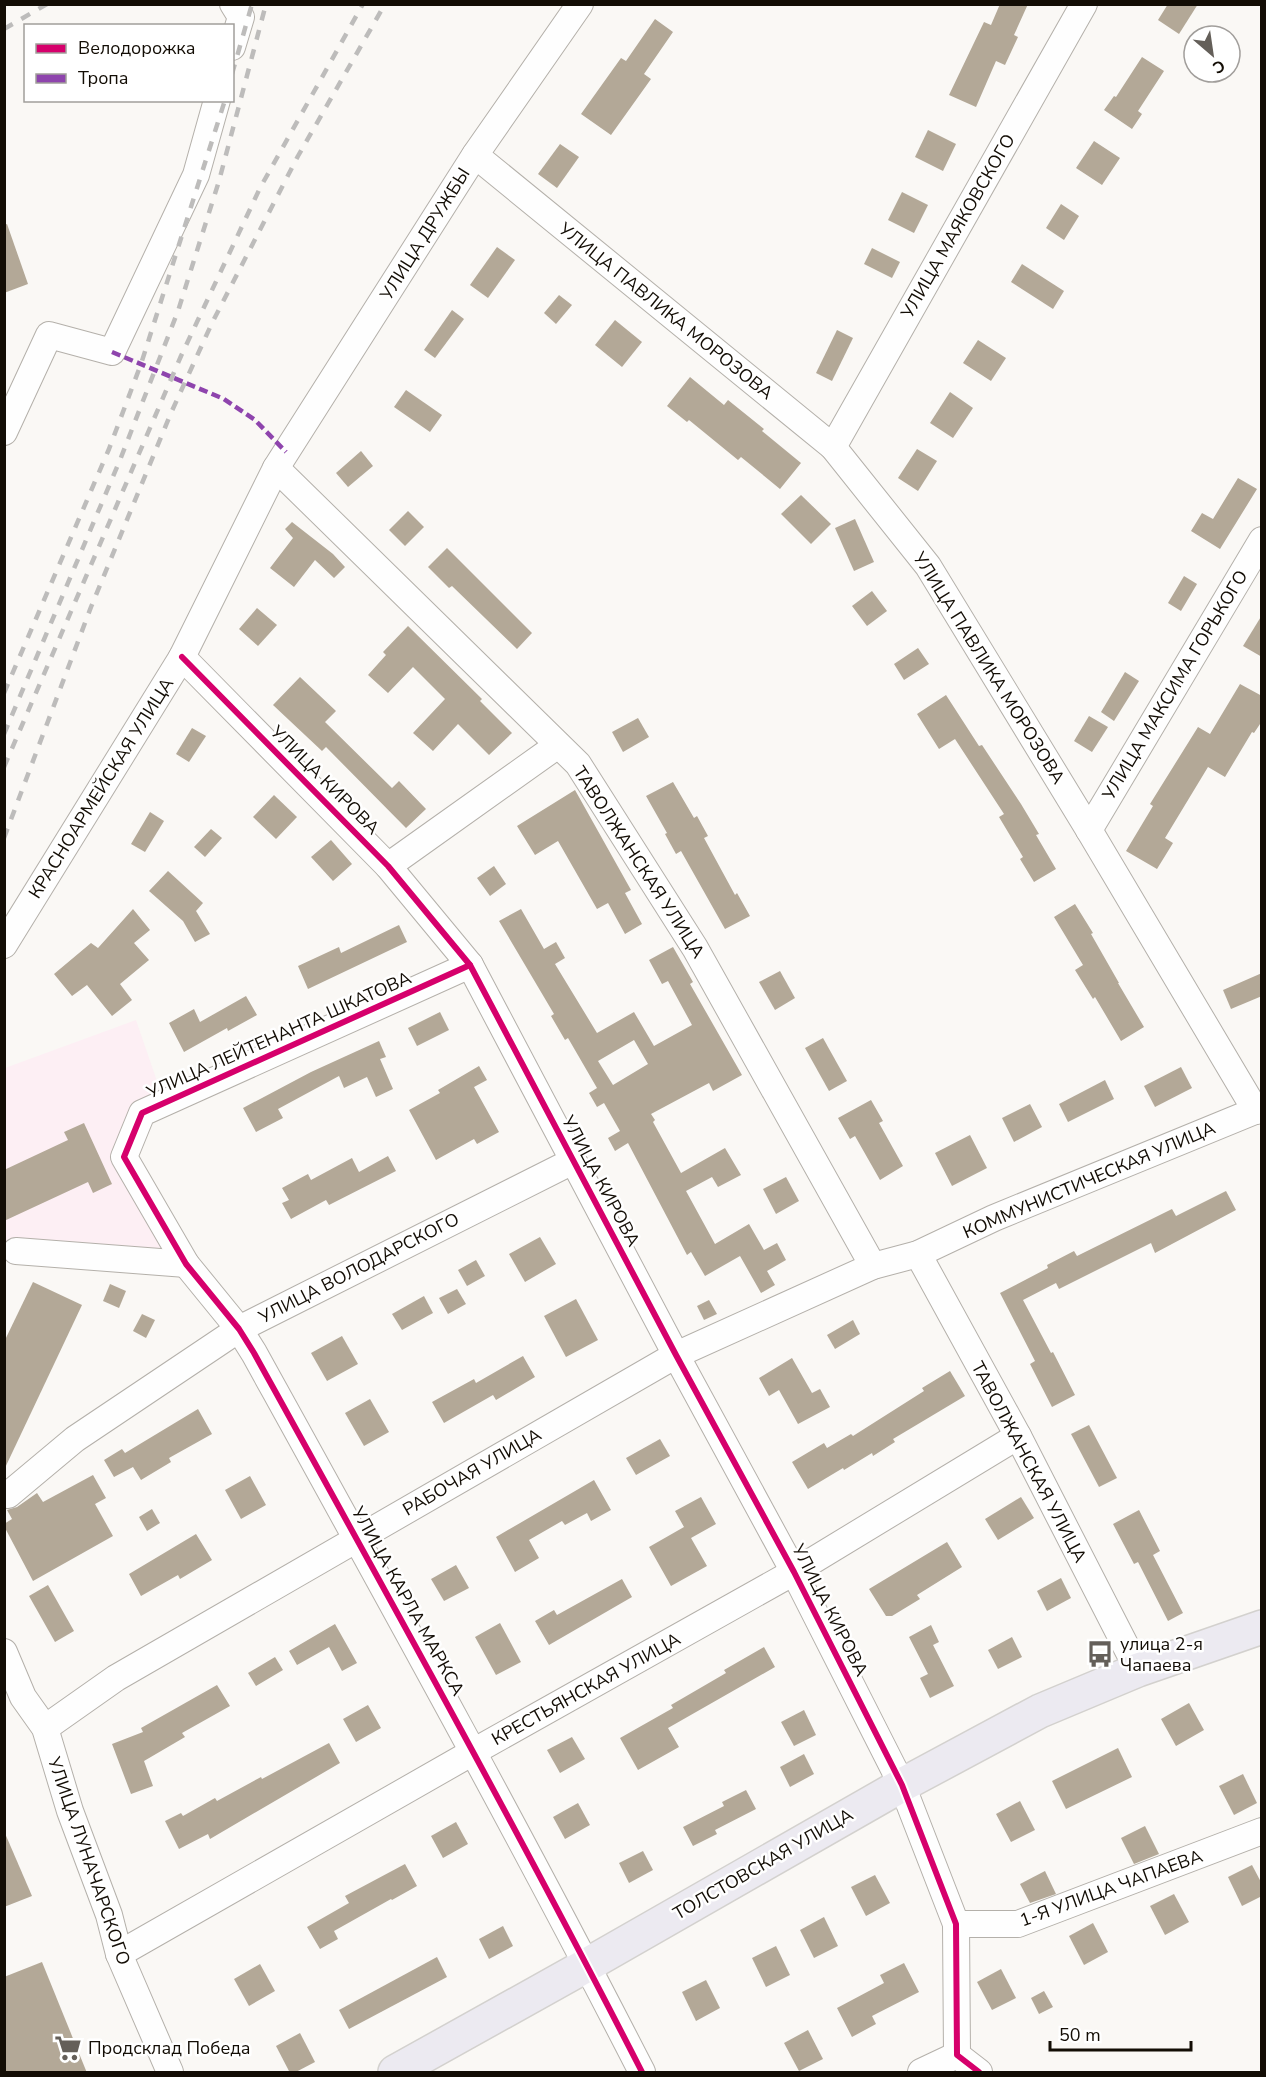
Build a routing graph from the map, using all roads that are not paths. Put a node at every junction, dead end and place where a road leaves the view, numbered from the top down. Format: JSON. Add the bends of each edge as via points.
{"nodes":[{"id":1,"x":233,"y":4,"type":"edge"},
{"id":2,"x":580,"y":4,"type":"edge"},
{"id":3,"x":1084,"y":4,"type":"edge"},
{"id":4,"x":234,"y":40,"type":"edge"},
{"id":5,"x":216,"y":102,"type":"edge"},
{"id":6,"x":475,"y":155,"type":"junction"},
{"id":7,"x":4,"y":432,"type":"edge"},
{"id":8,"x":833,"y":447,"type":"junction"},
{"id":9,"x":276,"y":468,"type":"junction"},
{"id":10,"x":1262,"y":540,"type":"edge"},
{"id":11,"x":182,"y":657,"type":"junction"},
{"id":12,"x":558,"y":745,"type":"junction"},
{"id":13,"x":1089,"y":830,"type":"junction"},
{"id":14,"x":388,"y":866,"type":"junction"},
{"id":15,"x":4,"y":945,"type":"edge"},
{"id":16,"x":470,"y":965,"type":"junction"},
{"id":17,"x":1259,"y":1109,"type":"edge"},
{"id":18,"x":124,"y":1157,"type":"joint"},
{"id":19,"x":573,"y":1161,"type":"junction"},
{"id":20,"x":16,"y":1251,"type":"dead end"},
{"id":21,"x":918,"y":1254,"type":"junction"},
{"id":22,"x":186,"y":1264,"type":"junction"},
{"id":23,"x":873,"y":1266,"type":"junction"},
{"id":24,"x":239,"y":1329,"type":"junction"},
{"id":25,"x":676,"y":1355,"type":"junction"},
{"id":26,"x":1018,"y":1436,"type":"junction"},
{"id":27,"x":8,"y":1495,"type":"dead end"},
{"id":28,"x":357,"y":1538,"type":"junction"},
{"id":29,"x":794,"y":1572,"type":"junction"},
{"id":30,"x":1262,"y":1627,"type":"edge"},
{"id":31,"x":4,"y":1652,"type":"edge"},
{"id":32,"x":1138,"y":1670,"type":"junction"},
{"id":33,"x":45,"y":1728,"type":"junction"},
{"id":34,"x":473,"y":1752,"type":"junction"},
{"id":35,"x":902,"y":1785,"type":"junction"},
{"id":36,"x":1262,"y":1831,"type":"edge"},
{"id":37,"x":956,"y":1924,"type":"junction"},
{"id":38,"x":119,"y":1954,"type":"junction"},
{"id":39,"x":587,"y":1965,"type":"junction"},
{"id":40,"x":957,"y":2055,"type":"junction"},
{"id":41,"x":170,"y":2073,"type":"edge"},
{"id":42,"x":395,"y":2073,"type":"edge"},
{"id":43,"x":642,"y":2073,"type":"edge"},
{"id":44,"x":921,"y":2073,"type":"edge"},
{"id":45,"x":979,"y":2073,"type":"edge"}],
"edges":[{"from":1,"to":4,"type":"street","via":[[241,16]]},
{"from":2,"to":6,"type":"street","name":"УЛИЦА ДРУЖБЫ"},
{"from":3,"to":8,"type":"street","name":"УЛИЦА МАЯКОВСКОГО"},
{"from":5,"to":7,"type":"street","via":[[196,175],[112,352],[50,335]]},
{"from":6,"to":8,"type":"street","name":"УЛИЦА ПАВЛИКА МОРОЗОВА"},
{"from":6,"to":9,"type":"street","name":"УЛИЦА ДРУЖБЫ"},
{"from":8,"to":13,"type":"street","name":"УЛИЦА ПАВЛИКА МОРОЗОВА","via":[[928,566]]},
{"from":9,"to":11,"type":"street","name":"КРАСНОАРМЕЙСКАЯ УЛИЦА"},
{"from":9,"to":12,"type":"street","name":"ТАВОЛЖАНСКАЯ УЛИЦА"},
{"from":10,"to":13,"type":"street","name":"УЛИЦА МАКСИМА ГОРЬКОГО"},
{"from":11,"to":14,"type":"street","name":"УЛИЦА КИРОВА"},
{"from":11,"to":15,"type":"street","name":"КРАСНОАРМЕЙСКАЯ УЛИЦА"},
{"from":12,"to":14,"type":"street"},
{"from":12,"to":23,"type":"street","name":"ТАВОЛЖАНСКАЯ УЛИЦА","via":[[578,764],[695,948]]},
{"from":13,"to":17,"type":"street","name":"УЛИЦА ПАВЛИКА МОРОЗОВА"},
{"from":14,"to":16,"type":"street","name":"УЛИЦА КИРОВА"},
{"from":16,"to":18,"type":"street","name":"УЛИЦА ЛЕЙТЕНАНТА ШКАТОВА","via":[[142,1113]]},
{"from":16,"to":19,"type":"street","name":"УЛИЦА КИРОВА"},
{"from":17,"to":21,"type":"street","name":"КОММУНИСТИЧЕСКАЯ УЛИЦА","via":[[994,1218]]},
{"from":18,"to":22,"type":"street","name":"УЛИЦА КАРЛА МАРКСА"},
{"from":19,"to":24,"type":"street","name":"УЛИЦА ВОЛОДАРСКОГО"},
{"from":19,"to":25,"type":"street","name":"УЛИЦА КИРОВА"},
{"from":20,"to":22,"type":"street"},
{"from":21,"to":23,"type":"street","name":"РАБОЧАЯ УЛИЦА"},
{"from":21,"to":26,"type":"street","name":"ТАВОЛЖАНСКАЯ УЛИЦА"},
{"from":22,"to":24,"type":"street","name":"УЛИЦА КАРЛА МАРКСА"},
{"from":23,"to":25,"type":"street","name":"РАБОЧАЯ УЛИЦА"},
{"from":24,"to":27,"type":"street","name":"УЛИЦА ВОЛОДАРСКОГО","via":[[75,1438]]},
{"from":24,"to":28,"type":"street","name":"УЛИЦА КАРЛА МАРКСА"},
{"from":25,"to":28,"type":"street","name":"РАБОЧАЯ УЛИЦА"},
{"from":25,"to":29,"type":"street","name":"УЛИЦА КИРОВА"},
{"from":26,"to":29,"type":"street","name":"КРЕСТЬЯНСКАЯ УЛИЦА"},
{"from":26,"to":32,"type":"street","name":"ТАВОЛЖАНСКАЯ УЛИЦА"},
{"from":28,"to":33,"type":"street","name":"РАБОЧАЯ УЛИЦА","via":[[116,1678]]},
{"from":28,"to":34,"type":"street","name":"УЛИЦА КАРЛА МАРКСА"},
{"from":29,"to":34,"type":"street","name":"КРЕСТЬЯНСКАЯ УЛИЦА"},
{"from":29,"to":35,"type":"street","name":"УЛИЦА КИРОВА"},
{"from":30,"to":32,"type":"main road","name":"ТОЛСТОВСКАЯ УЛИЦА"},
{"from":31,"to":33,"type":"street","name":"УЛИЦА ЛУНАЧАРСКОГО","via":[[22,1697]]},
{"from":32,"to":35,"type":"main road","name":"ТОЛСТОВСКАЯ УЛИЦА","via":[[1040,1711]]},
{"from":33,"to":38,"type":"street","name":"УЛИЦА ЛУНАЧАРСКОГО"},
{"from":34,"to":38,"type":"street","name":"КРЕСТЬЯНСКАЯ УЛИЦА"},
{"from":34,"to":39,"type":"street","name":"УЛИЦА КАРЛА МАРКСА"},
{"from":35,"to":37,"type":"street","name":"УЛИЦА КИРОВА"},
{"from":35,"to":39,"type":"main road","name":"ТОЛСТОВСКАЯ УЛИЦА"},
{"from":36,"to":37,"type":"street","name":"1-Я УЛИЦА ЧАПАЕВА","via":[[1018,1924]]},
{"from":37,"to":40,"type":"street"},
{"from":38,"to":41,"type":"street","name":"УЛИЦА ЛУНАЧАРСКОГО"},
{"from":39,"to":42,"type":"main road","name":"ТОЛСТОВСКАЯ УЛИЦА"},
{"from":39,"to":43,"type":"street","name":"УЛИЦА КАРЛА МАРКСА"},
{"from":40,"to":44,"type":"street"},
{"from":40,"to":45,"type":"street"}]}
